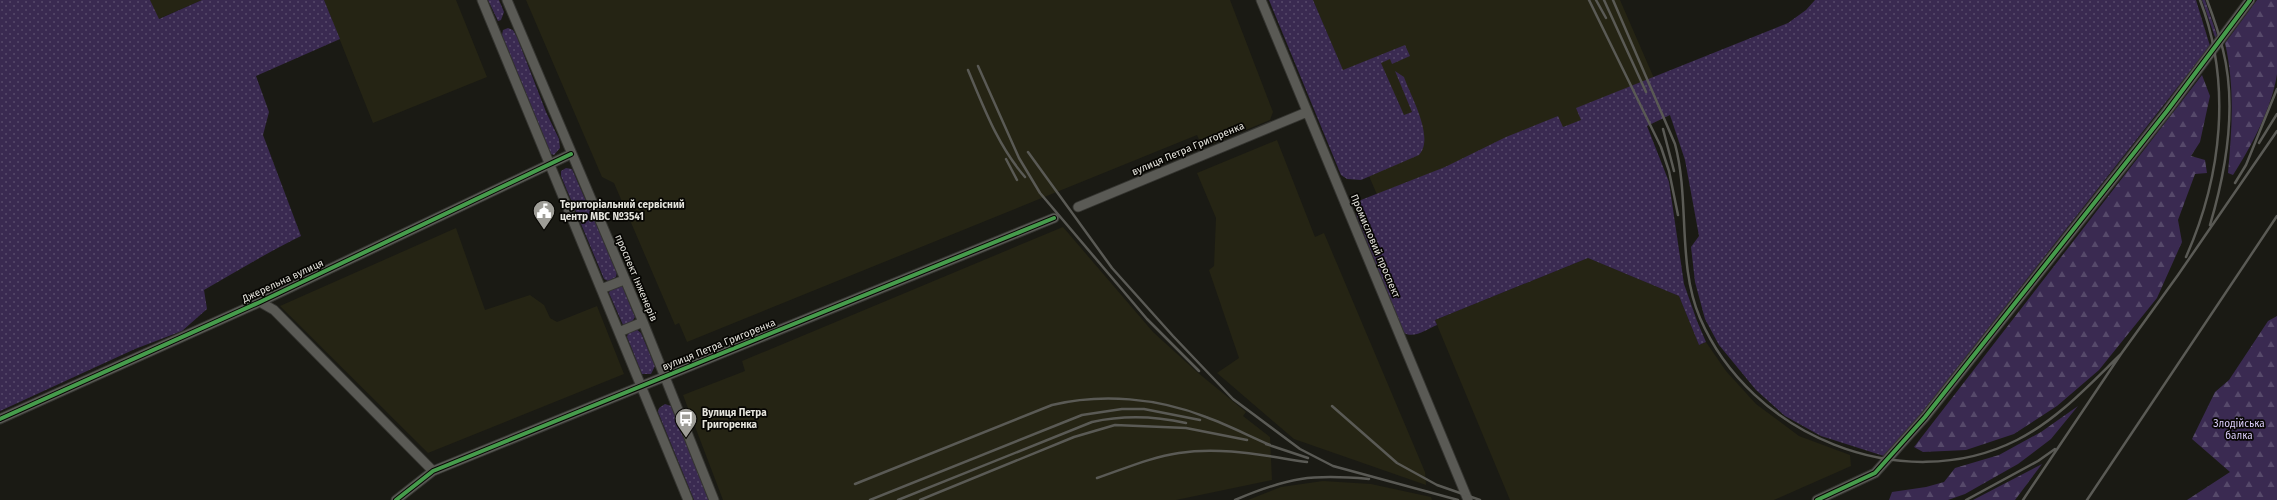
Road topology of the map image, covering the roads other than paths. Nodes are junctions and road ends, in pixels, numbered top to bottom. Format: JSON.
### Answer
{"nodes":[{"id":1,"x":482,"y":0,"type":"edge"},
{"id":2,"x":507,"y":0,"type":"edge"},
{"id":3,"x":1261,"y":0,"type":"edge"},
{"id":4,"x":2250,"y":0,"type":"edge"},
{"id":5,"x":1307,"y":112,"type":"junction"},
{"id":6,"x":571,"y":154,"type":"junction"},
{"id":7,"x":550,"y":163,"type":"junction"},
{"id":8,"x":1078,"y":207,"type":"dead end"},
{"id":9,"x":1054,"y":218,"type":"dead end"},
{"id":10,"x":624,"y":280,"type":"junction"},
{"id":11,"x":602,"y":289,"type":"junction"},
{"id":12,"x":260,"y":302,"type":"junction"},
{"id":13,"x":643,"y":322,"type":"junction"},
{"id":14,"x":619,"y":332,"type":"junction"},
{"id":15,"x":664,"y":375,"type":"junction"},
{"id":16,"x":642,"y":385,"type":"junction"},
{"id":17,"x":0,"y":419,"type":"edge"},
{"id":18,"x":433,"y":471,"type":"junction"},
{"id":19,"x":396,"y":500,"type":"edge"},
{"id":20,"x":688,"y":500,"type":"edge"},
{"id":21,"x":714,"y":500,"type":"edge"},
{"id":22,"x":1468,"y":500,"type":"edge"},
{"id":23,"x":1817,"y":500,"type":"edge"}],
"edges":[{"from":1,"to":7,"type":"street"},
{"from":2,"to":6,"type":"street","name":"проспект Інженерів"},
{"from":3,"to":5,"type":"street","name":"Промисловий проспект"},
{"from":4,"to":23,"type":"street"},
{"from":5,"to":8,"type":"street","name":"вулиця Петра Григоренка"},
{"from":5,"to":22,"type":"street","name":"Промисловий проспект"},
{"from":6,"to":7,"type":"street","name":"Джерельна вулиця"},
{"from":6,"to":10,"type":"street","name":"проспект Інженерів"},
{"from":7,"to":11,"type":"street"},
{"from":7,"to":12,"type":"street","name":"Джерельна вулиця"},
{"from":9,"to":15,"type":"street","name":"вулиця Петра Григоренка"},
{"from":10,"to":11,"type":"street"},
{"from":10,"to":13,"type":"street","name":"проспект Інженерів"},
{"from":11,"to":14,"type":"street"},
{"from":12,"to":17,"type":"street","name":"Джерельна вулиця"},
{"from":12,"to":18,"type":"street"},
{"from":13,"to":14,"type":"street"},
{"from":13,"to":15,"type":"street","name":"проспект Інженерів"},
{"from":14,"to":16,"type":"street"},
{"from":15,"to":16,"type":"street","name":"вулиця Петра Григоренка"},
{"from":15,"to":21,"type":"street","name":"проспект Інженерів"},
{"from":16,"to":18,"type":"street","name":"вулиця Петра Григоренка"},
{"from":16,"to":20,"type":"street"},
{"from":18,"to":19,"type":"street","name":"вулиця Петра Григоренка"}]}
